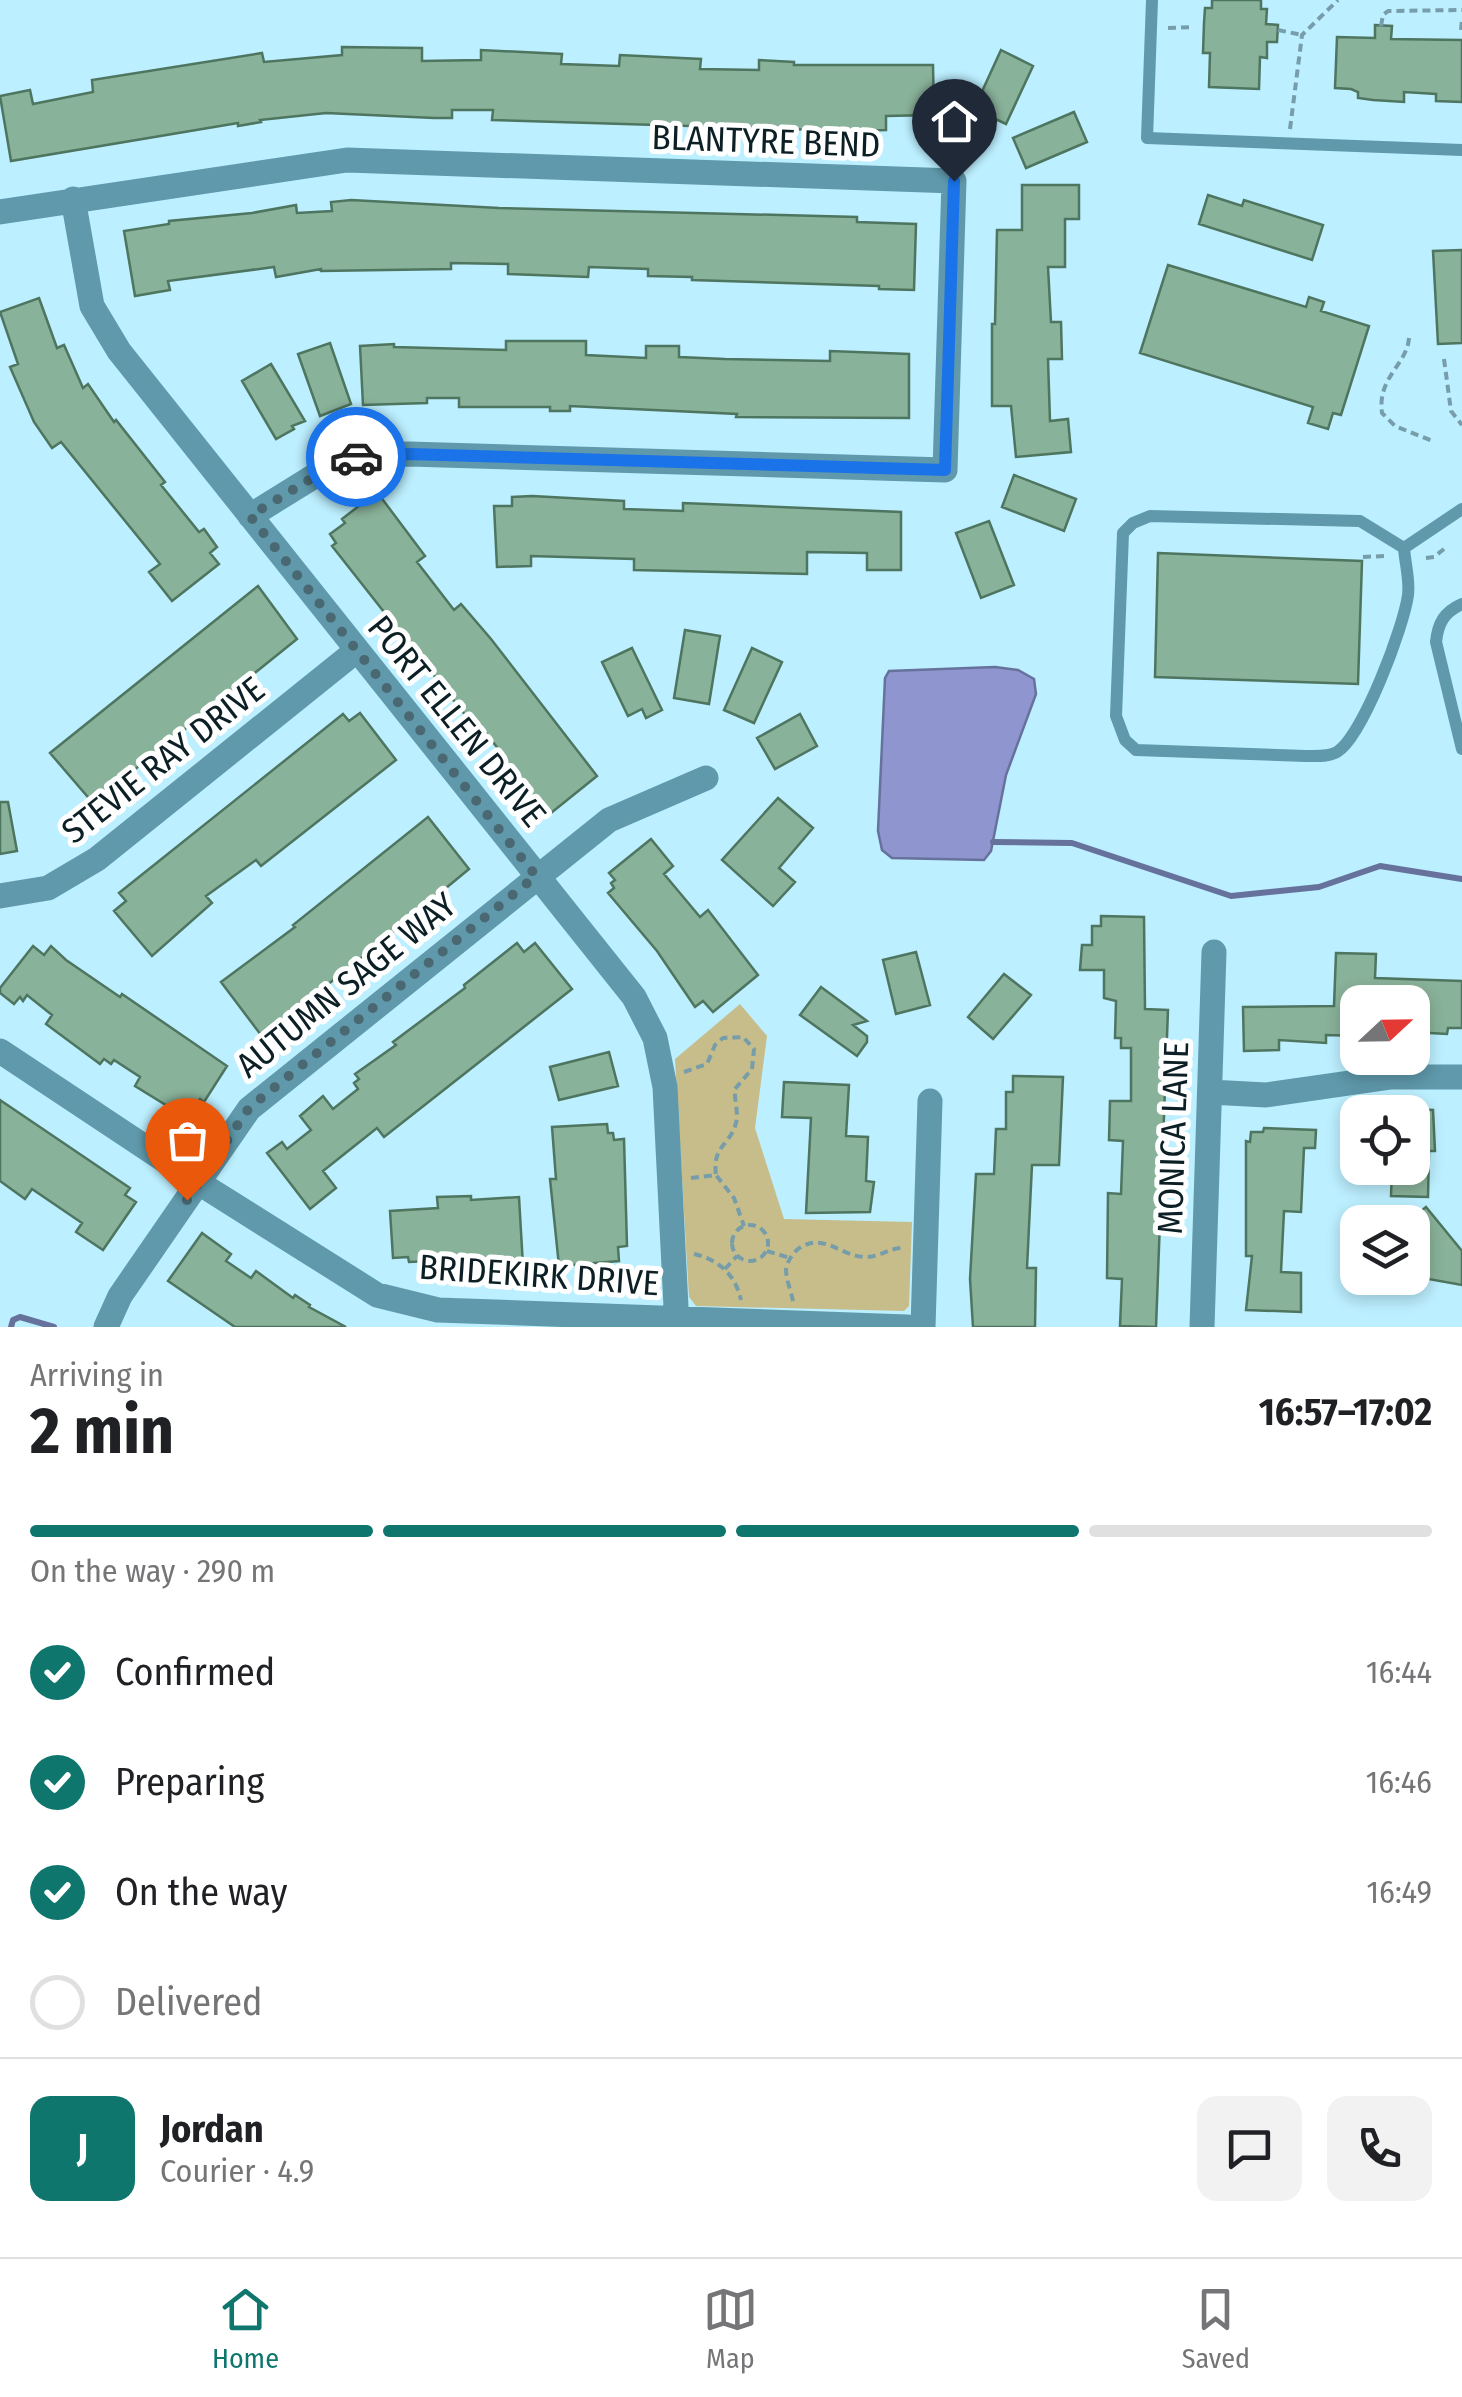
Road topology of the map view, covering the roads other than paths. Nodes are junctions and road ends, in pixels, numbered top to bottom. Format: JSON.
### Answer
{"nodes":[{"id":1,"x":1152,"y":0,"type":"edge"},
{"id":2,"x":1462,"y":150,"type":"edge"},
{"id":3,"x":73,"y":199,"type":"junction"},
{"id":4,"x":0,"y":212,"type":"edge"},
{"id":5,"x":1462,"y":509,"type":"edge"},
{"id":6,"x":250,"y":516,"type":"junction"},
{"id":7,"x":1404,"y":548,"type":"junction"},
{"id":8,"x":1462,"y":604,"type":"edge"},
{"id":9,"x":356,"y":651,"type":"junction"},
{"id":10,"x":1462,"y":749,"type":"edge"},
{"id":11,"x":706,"y":778,"type":"dead end"},
{"id":12,"x":536,"y":876,"type":"junction"},
{"id":13,"x":0,"y":896,"type":"edge"},
{"id":14,"x":1214,"y":952,"type":"dead end"},
{"id":15,"x":0,"y":1051,"type":"edge"},
{"id":16,"x":1462,"y":1077,"type":"edge"},
{"id":17,"x":1210,"y":1092,"type":"junction"},
{"id":18,"x":930,"y":1101,"type":"dead end"},
{"id":19,"x":199,"y":1183,"type":"junction"},
{"id":20,"x":677,"y":1323,"type":"edge"},
{"id":21,"x":106,"y":1327,"type":"edge"},
{"id":22,"x":906,"y":1327,"type":"edge"},
{"id":23,"x":923,"y":1327,"type":"edge"},
{"id":24,"x":1202,"y":1327,"type":"edge"}],
"edges":[{"from":1,"to":2,"type":"lane"},
{"from":3,"to":4,"type":"street","name":"BLANTYRE BEND"},
{"from":3,"to":6,"type":"street","name":"PORT ELLEN DRIVE"},
{"from":3,"to":6,"type":"street","name":"BLANTYRE BEND"},
{"from":5,"to":7,"type":"lane"},
{"from":6,"to":9,"type":"street","name":"PORT ELLEN DRIVE"},
{"from":7,"to":7,"type":"lane"},
{"from":8,"to":10,"type":"lane"},
{"from":9,"to":12,"type":"street","name":"PORT ELLEN DRIVE"},
{"from":9,"to":13,"type":"street","name":"STEVIE RAY DRIVE"},
{"from":11,"to":12,"type":"street","name":"AUTUMN SAGE WAY"},
{"from":12,"to":19,"type":"street","name":"AUTUMN SAGE WAY"},
{"from":12,"to":20,"type":"street","name":"PORT ELLEN DRIVE"},
{"from":14,"to":17,"type":"street","name":"MONICA LANE"},
{"from":15,"to":19,"type":"street","name":"BRIDEKIRK DRIVE"},
{"from":16,"to":17,"type":"street"},
{"from":17,"to":24,"type":"street","name":"MONICA LANE"},
{"from":18,"to":23,"type":"street"},
{"from":19,"to":20,"type":"street","name":"BRIDEKIRK DRIVE"},
{"from":19,"to":21,"type":"street","name":"AUTUMN SAGE WAY"},
{"from":20,"to":22,"type":"street","name":"BRIDEKIRK DRIVE"}]}
